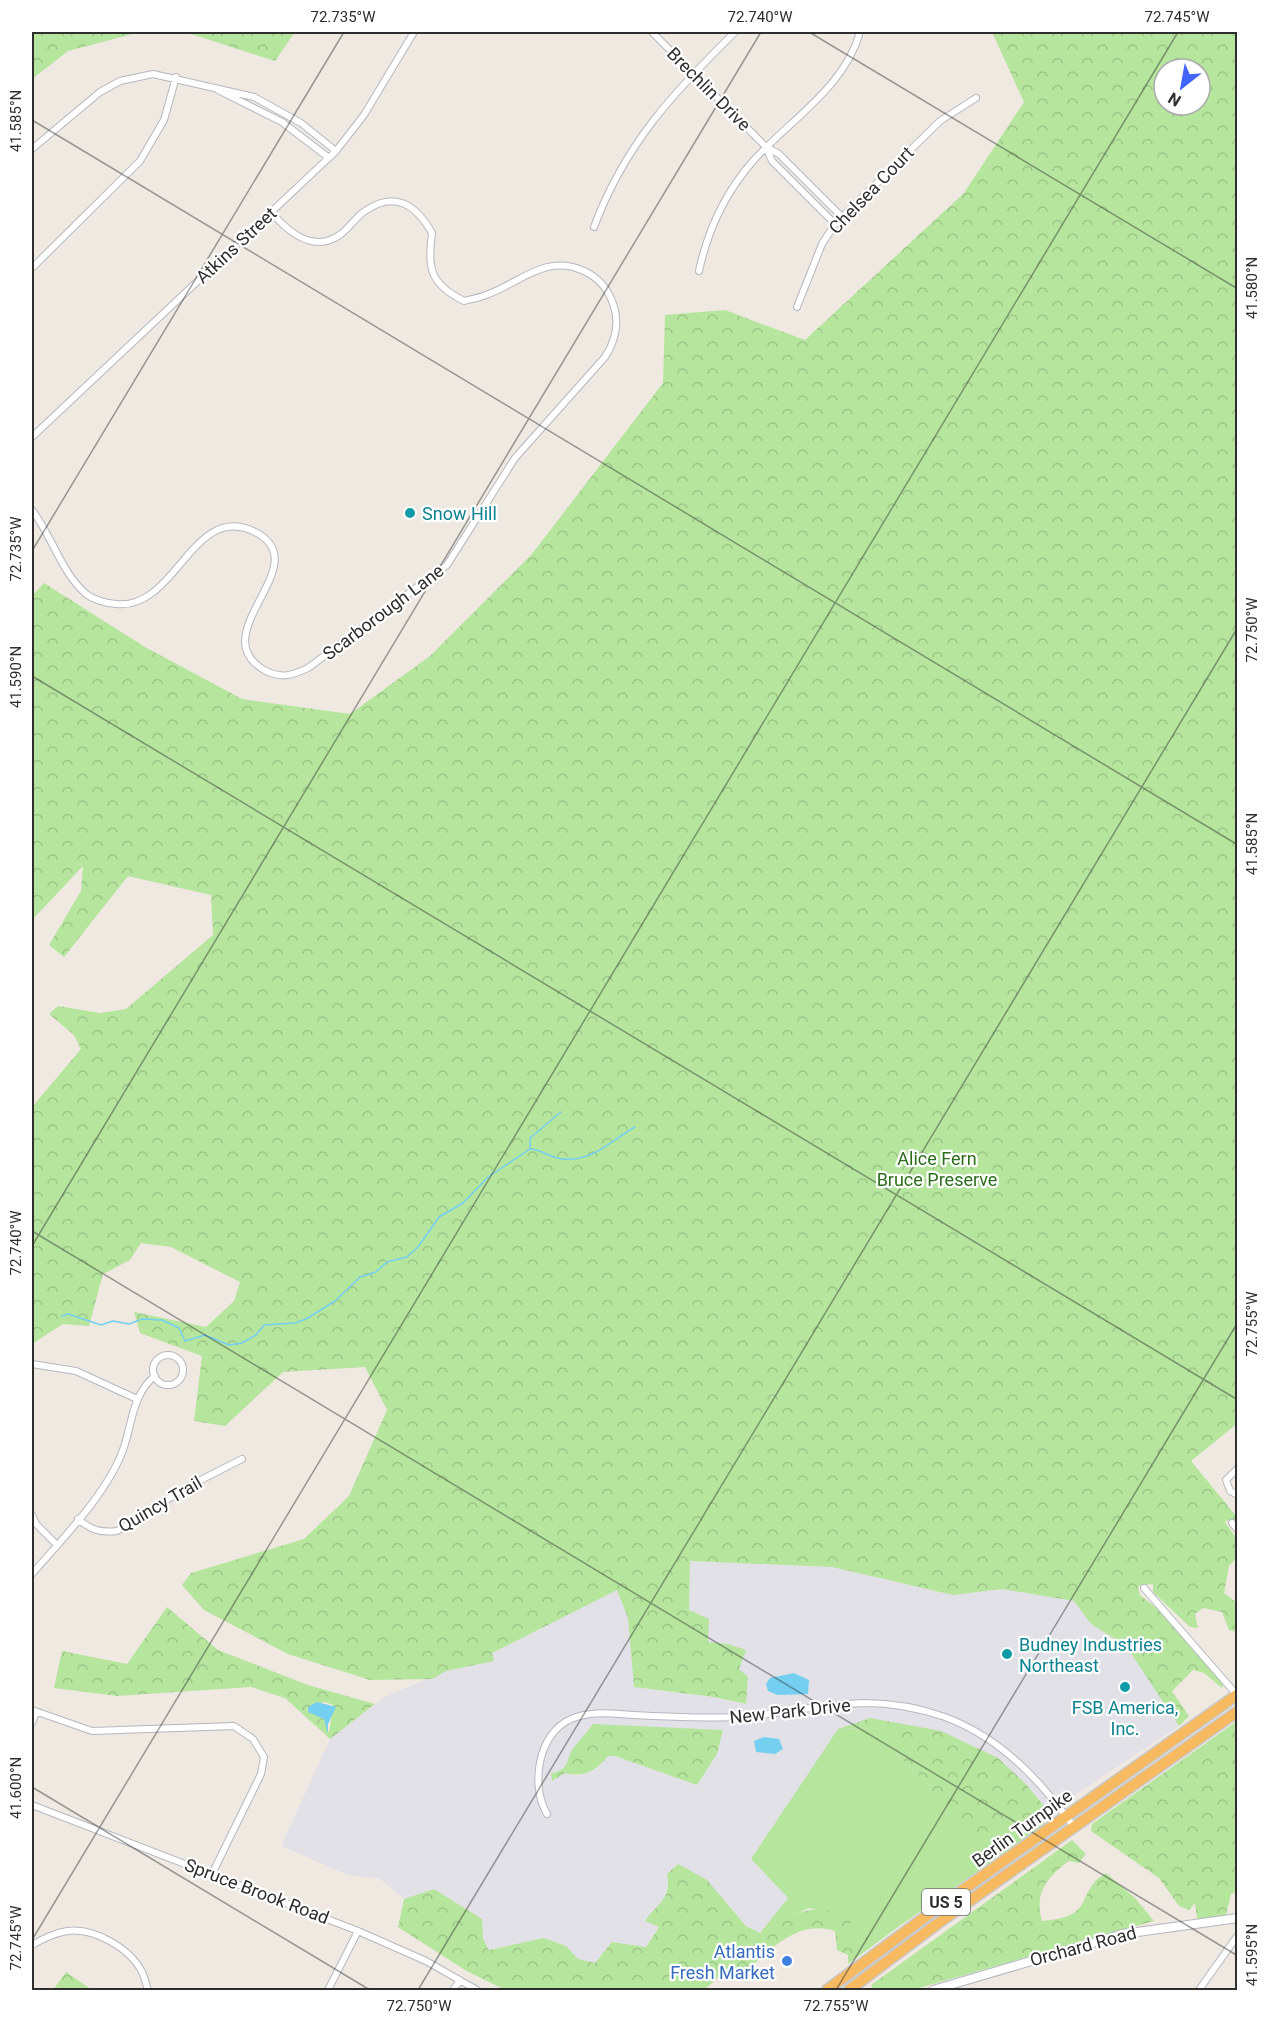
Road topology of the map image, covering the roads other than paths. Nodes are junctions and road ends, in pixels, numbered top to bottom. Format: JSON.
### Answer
{"nodes":[{"id":1,"x":414,"y":32,"type":"edge"},
{"id":2,"x":652,"y":32,"type":"edge"},
{"id":3,"x":735,"y":32,"type":"edge"},
{"id":4,"x":860,"y":32,"type":"edge"},
{"id":5,"x":693,"y":73,"type":"junction"},
{"id":6,"x":176,"y":77,"type":"junction"},
{"id":7,"x":216,"y":88,"type":"junction"},
{"id":8,"x":976,"y":98,"type":"dead end"},
{"id":9,"x":766,"y":147,"type":"junction"},
{"id":10,"x":32,"y":149,"type":"edge"},
{"id":11,"x":336,"y":151,"type":"junction"},
{"id":12,"x":329,"y":158,"type":"junction"},
{"id":13,"x":271,"y":212,"type":"junction"},
{"id":14,"x":842,"y":218,"type":"junction"},
{"id":15,"x":835,"y":224,"type":"junction"},
{"id":16,"x":594,"y":227,"type":"dead end"},
{"id":17,"x":32,"y":268,"type":"edge"},
{"id":18,"x":699,"y":271,"type":"dead end"},
{"id":19,"x":797,"y":307,"type":"dead end"},
{"id":20,"x":32,"y":437,"type":"edge"},
{"id":21,"x":32,"y":510,"type":"edge"},
{"id":22,"x":32,"y":1364,"type":"edge"},
{"id":23,"x":155,"y":1376,"type":"junction"},
{"id":24,"x":137,"y":1399,"type":"junction"},
{"id":25,"x":242,"y":1459,"type":"dead end"},
{"id":26,"x":1238,"y":1468,"type":"edge"},
{"id":27,"x":1238,"y":1495,"type":"edge"},
{"id":28,"x":32,"y":1515,"type":"edge"},
{"id":29,"x":78,"y":1519,"type":"junction"},
{"id":30,"x":1232,"y":1523,"type":"dead end"},
{"id":31,"x":1238,"y":1530,"type":"edge"},
{"id":32,"x":57,"y":1545,"type":"junction"},
{"id":33,"x":32,"y":1574,"type":"edge"},
{"id":34,"x":1144,"y":1588,"type":"dead end"},
{"id":35,"x":1237,"y":1695,"type":"edge"},
{"id":36,"x":34,"y":1711,"type":"edge"},
{"id":37,"x":1238,"y":1711,"type":"edge"},
{"id":38,"x":32,"y":1723,"type":"edge"},
{"id":39,"x":32,"y":1805,"type":"edge"},
{"id":40,"x":547,"y":1814,"type":"dead end"},
{"id":41,"x":1066,"y":1816,"type":"junction"},
{"id":42,"x":1074,"y":1827,"type":"junction"},
{"id":43,"x":212,"y":1874,"type":"junction"},
{"id":44,"x":1238,"y":1918,"type":"edge"},
{"id":45,"x":358,"y":1931,"type":"junction"},
{"id":46,"x":1238,"y":1935,"type":"edge"},
{"id":47,"x":32,"y":1945,"type":"edge"},
{"id":48,"x":460,"y":1980,"type":"junction"},
{"id":49,"x":148,"y":1990,"type":"edge"},
{"id":50,"x":328,"y":1990,"type":"edge"},
{"id":51,"x":453,"y":1990,"type":"edge"},
{"id":52,"x":477,"y":1990,"type":"edge"},
{"id":53,"x":827,"y":1990,"type":"edge"},
{"id":54,"x":849,"y":1990,"type":"edge"},
{"id":55,"x":933,"y":1990,"type":"edge"},
{"id":56,"x":1199,"y":1990,"type":"edge"}],
"edges":[{"from":1,"to":11,"type":"street","name":"Atkins Street"},
{"from":2,"to":5,"type":"street","name":"Brechlin Drive"},
{"from":3,"to":5,"type":"street"},
{"from":4,"to":9,"type":"street"},
{"from":5,"to":9,"type":"street","name":"Brechlin Drive"},
{"from":5,"to":16,"type":"street"},
{"from":6,"to":7,"type":"street"},
{"from":6,"to":10,"type":"street"},
{"from":6,"to":17,"type":"street"},
{"from":7,"to":11,"type":"street"},
{"from":7,"to":12,"type":"street"},
{"from":8,"to":14,"type":"street","name":"Chelsea Court"},
{"from":9,"to":14,"type":"street","name":"Brechlin Drive"},
{"from":9,"to":15,"type":"street","name":"Brechlin Drive"},
{"from":9,"to":18,"type":"street"},
{"from":11,"to":12,"type":"street","name":"Atkins Street"},
{"from":12,"to":13,"type":"street","name":"Atkins Street"},
{"from":13,"to":20,"type":"street","name":"Atkins Street"},
{"from":13,"to":21,"type":"street","name":"Scarborough Lane"},
{"from":14,"to":15,"type":"street","name":"Chelsea Court"},
{"from":15,"to":19,"type":"street","name":"Chelsea Court"},
{"from":22,"to":24,"type":"street"},
{"from":23,"to":23,"type":"street"},
{"from":23,"to":24,"type":"street"},
{"from":24,"to":29,"type":"street"},
{"from":25,"to":29,"type":"street","name":"Quincy Trail"},
{"from":26,"to":27,"type":"street"},
{"from":28,"to":32,"type":"street"},
{"from":29,"to":32,"type":"street"},
{"from":30,"to":31,"type":"street"},
{"from":32,"to":33,"type":"street"},
{"from":34,"to":35,"type":"street"},
{"from":35,"to":41,"type":"highway","name":"Berlin Turnpike","number":"US 5"},
{"from":36,"to":38,"type":"street"},
{"from":36,"to":43,"type":"street"},
{"from":37,"to":42,"type":"highway","name":"Berlin Turnpike","number":"US 5"},
{"from":39,"to":43,"type":"street","name":"Spruce Brook Road"},
{"from":40,"to":41,"type":"street","name":"New Park Drive"},
{"from":41,"to":42,"type":"street","name":"New Park Drive"},
{"from":41,"to":53,"type":"highway","name":"Berlin Turnpike","number":"US 5"},
{"from":42,"to":54,"type":"highway","name":"Berlin Turnpike","number":"US 5"},
{"from":43,"to":45,"type":"street","name":"Spruce Brook Road"},
{"from":44,"to":55,"type":"street","name":"Orchard Road"},
{"from":45,"to":48,"type":"street","name":"Spruce Brook Road"},
{"from":45,"to":50,"type":"street"},
{"from":46,"to":56,"type":"street"},
{"from":47,"to":49,"type":"street"},
{"from":48,"to":51,"type":"street"},
{"from":48,"to":52,"type":"street","name":"Spruce Brook Road"}]}
